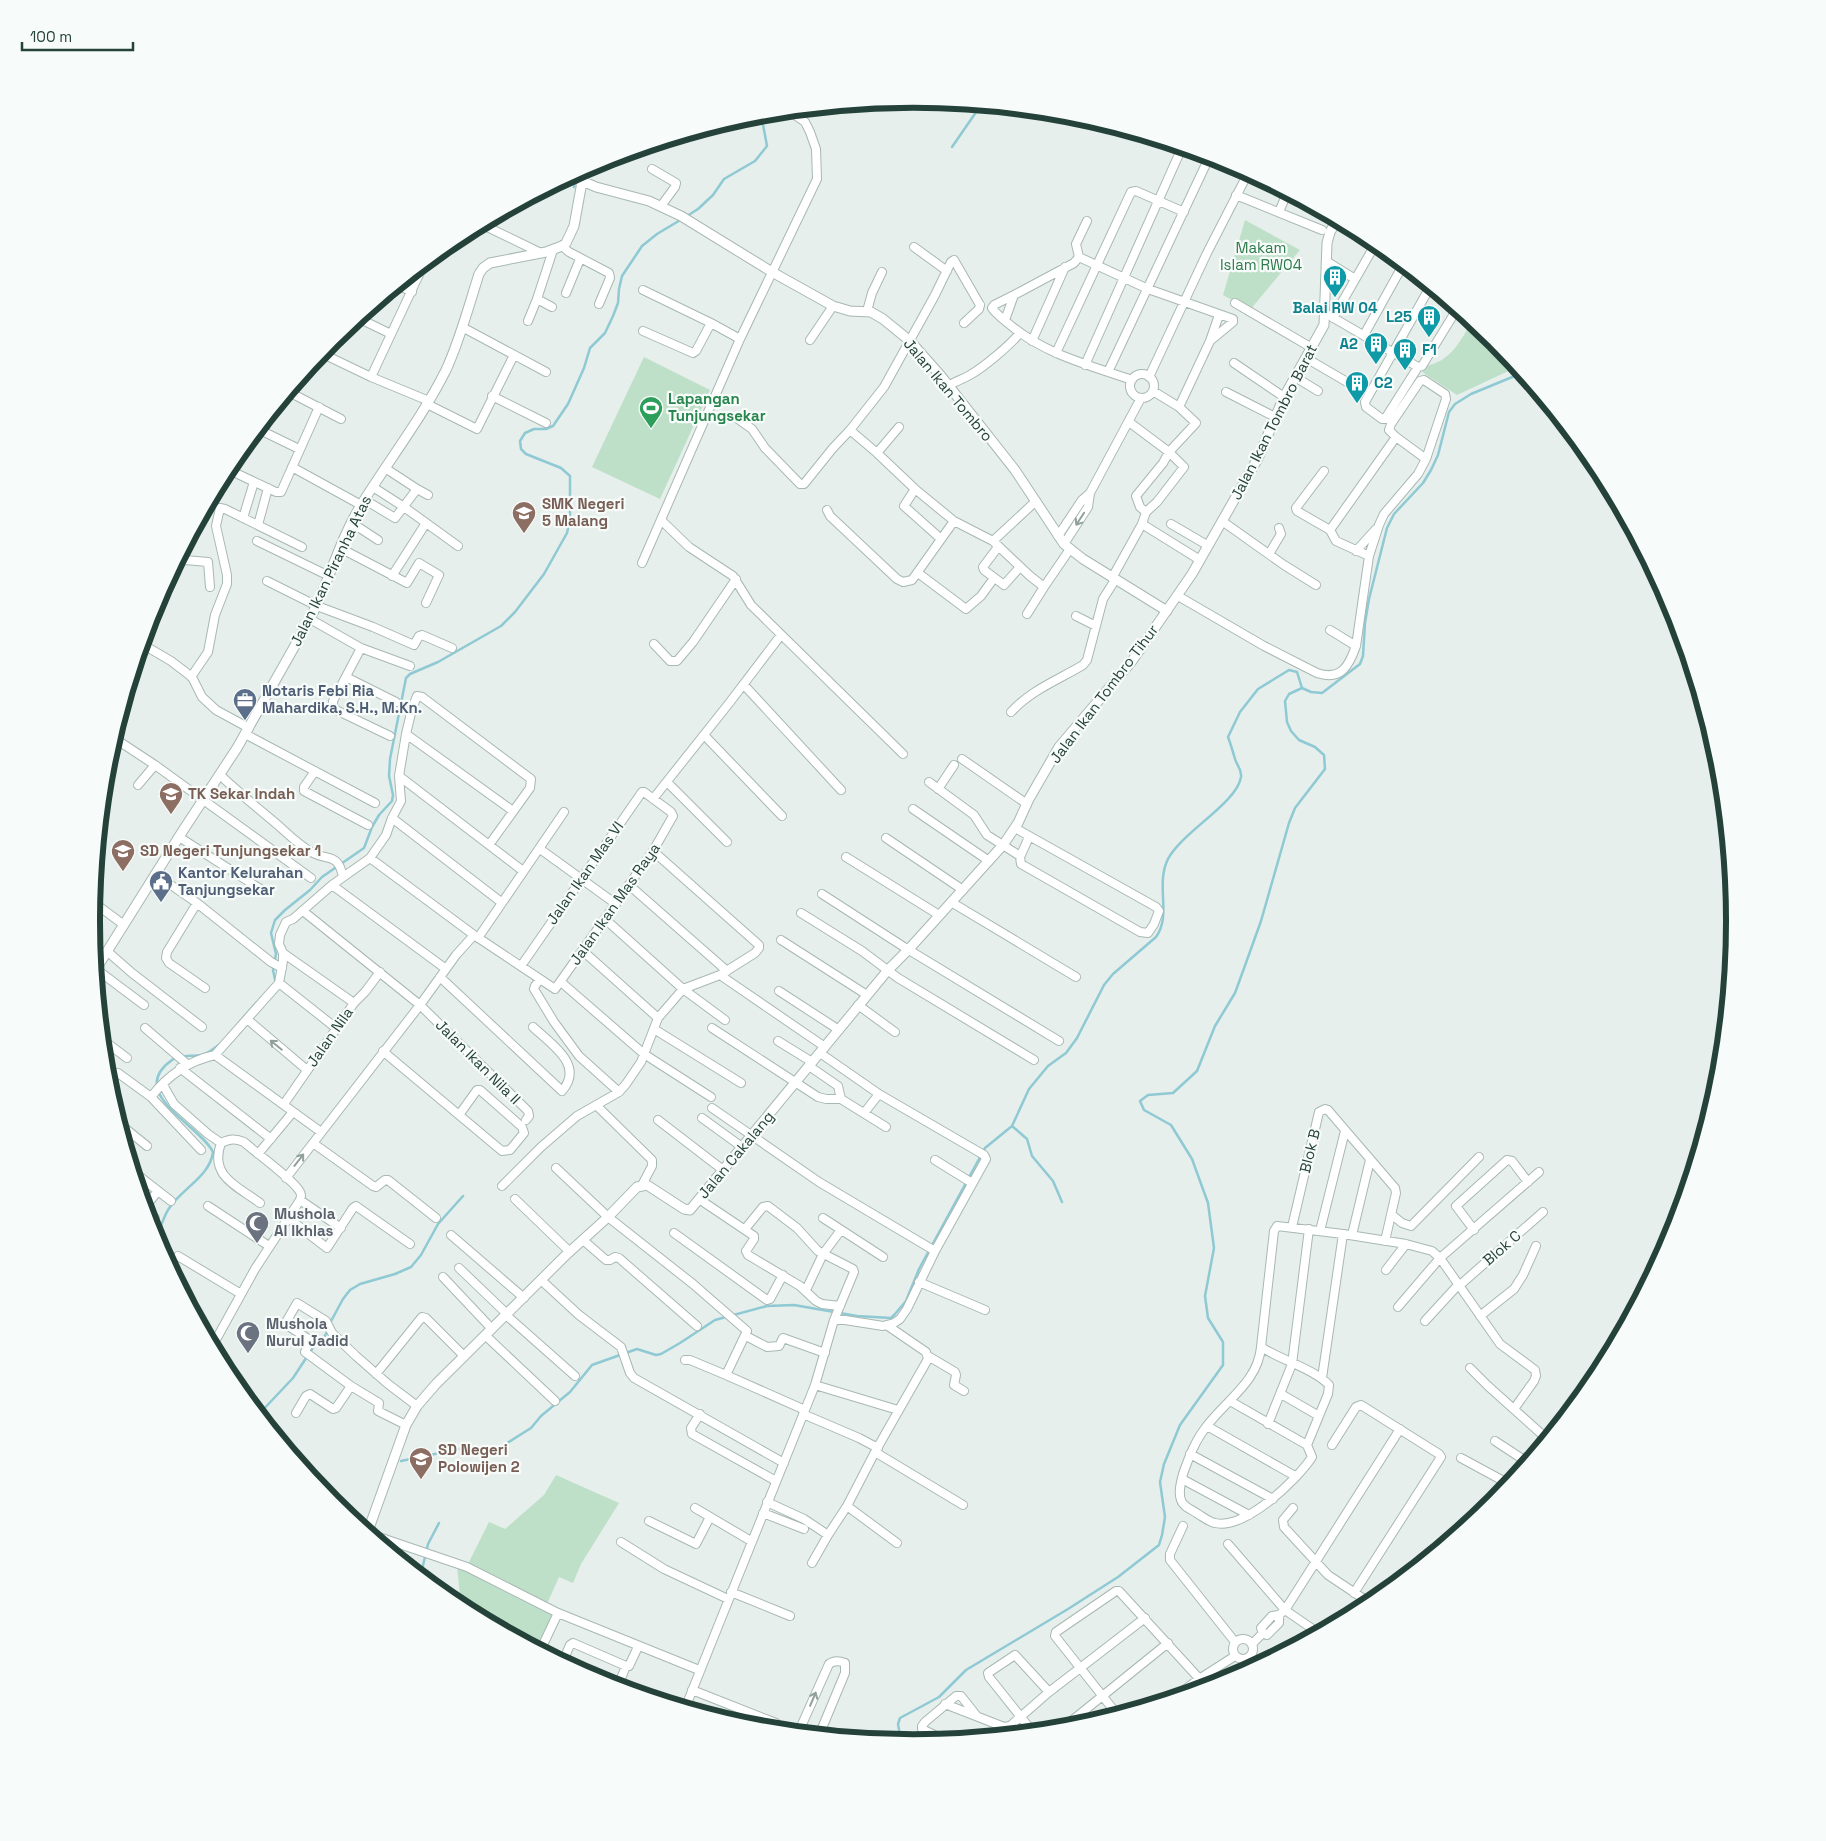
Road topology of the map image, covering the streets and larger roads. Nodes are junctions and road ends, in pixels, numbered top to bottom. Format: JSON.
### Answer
{"nodes":[{"id":1,"x":796,"y":116,"type":"edge"},
{"id":2,"x":1180,"y":153,"type":"edge"},
{"id":3,"x":1206,"y":164,"type":"dead end"},
{"id":4,"x":652,"y":169,"type":"dead end"},
{"id":5,"x":587,"y":176,"type":"edge"},
{"id":6,"x":583,"y":177,"type":"edge"},
{"id":7,"x":1244,"y":181,"type":"dead end"},
{"id":8,"x":1236,"y":195,"type":"junction"},
{"id":9,"x":1285,"y":197,"type":"edge"},
{"id":10,"x":1158,"y":200,"type":"junction"},
{"id":11,"x":661,"y":206,"type":"junction"},
{"id":12,"x":1184,"y":212,"type":"junction"},
{"id":13,"x":1279,"y":212,"type":"junction"},
{"id":14,"x":1087,"y":221,"type":"dead end"},
{"id":15,"x":1334,"y":225,"type":"edge"},
{"id":16,"x":489,"y":228,"type":"edge"},
{"id":17,"x":1322,"y":230,"type":"dead end"},
{"id":18,"x":562,"y":246,"type":"junction"},
{"id":19,"x":914,"y":247,"type":"dead end"},
{"id":20,"x":553,"y":250,"type":"junction"},
{"id":21,"x":1372,"y":250,"type":"edge"},
{"id":22,"x":541,"y":253,"type":"junction"},
{"id":23,"x":1079,"y":257,"type":"junction"},
{"id":24,"x":580,"y":258,"type":"junction"},
{"id":25,"x":1326,"y":261,"type":"junction"},
{"id":26,"x":1098,"y":266,"type":"junction"},
{"id":27,"x":1065,"y":267,"type":"junction"},
{"id":28,"x":946,"y":270,"type":"junction"},
{"id":29,"x":1400,"y":270,"type":"edge"},
{"id":30,"x":772,"y":272,"type":"junction"},
{"id":31,"x":882,"y":272,"type":"dead end"},
{"id":32,"x":419,"y":275,"type":"edge"},
{"id":33,"x":1124,"y":279,"type":"junction"},
{"id":34,"x":1355,"y":279,"type":"junction"},
{"id":35,"x":403,"y":288,"type":"edge"},
{"id":36,"x":1148,"y":289,"type":"junction"},
{"id":37,"x":643,"y":290,"type":"dead end"},
{"id":38,"x":412,"y":292,"type":"junction"},
{"id":39,"x":1427,"y":292,"type":"edge"},
{"id":40,"x":566,"y":294,"type":"dead end"},
{"id":41,"x":1014,"y":295,"type":"junction"},
{"id":42,"x":537,"y":300,"type":"junction"},
{"id":43,"x":1185,"y":301,"type":"junction"},
{"id":44,"x":1235,"y":303,"type":"dead end"},
{"id":45,"x":599,"y":304,"type":"dead end"},
{"id":46,"x":980,"y":305,"type":"junction"},
{"id":47,"x":552,"y":306,"type":"dead end"},
{"id":48,"x":833,"y":306,"type":"junction"},
{"id":49,"x":992,"y":306,"type":"junction"},
{"id":50,"x":867,"y":311,"type":"junction"},
{"id":51,"x":1219,"y":314,"type":"junction"},
{"id":52,"x":1454,"y":314,"type":"edge"},
{"id":53,"x":1329,"y":316,"type":"junction"},
{"id":54,"x":1005,"y":320,"type":"junction"},
{"id":55,"x":364,"y":321,"type":"edge"},
{"id":56,"x":528,"y":321,"type":"dead end"},
{"id":57,"x":712,"y":323,"type":"junction"},
{"id":58,"x":964,"y":323,"type":"dead end"},
{"id":59,"x":462,"y":327,"type":"junction"},
{"id":60,"x":643,"y":331,"type":"dead end"},
{"id":61,"x":1020,"y":333,"type":"junction"},
{"id":62,"x":392,"y":334,"type":"junction"},
{"id":63,"x":1364,"y":335,"type":"junction"},
{"id":64,"x":740,"y":339,"type":"junction"},
{"id":65,"x":810,"y":340,"type":"dead end"},
{"id":66,"x":910,"y":341,"type":"junction"},
{"id":67,"x":1032,"y":341,"type":"junction"},
{"id":68,"x":1210,"y":341,"type":"junction"},
{"id":69,"x":1312,"y":348,"type":"junction"},
{"id":70,"x":1056,"y":353,"type":"junction"},
{"id":71,"x":1393,"y":353,"type":"junction"},
{"id":72,"x":514,"y":355,"type":"junction"},
{"id":73,"x":328,"y":356,"type":"edge"},
{"id":74,"x":1306,"y":358,"type":"junction"},
{"id":75,"x":1234,"y":363,"type":"dead end"},
{"id":76,"x":1085,"y":365,"type":"junction"},
{"id":77,"x":1420,"y":367,"type":"junction"},
{"id":78,"x":546,"y":372,"type":"dead end"},
{"id":79,"x":1108,"y":372,"type":"junction"},
{"id":80,"x":371,"y":377,"type":"junction"},
{"id":81,"x":1150,"y":377,"type":"junction"},
{"id":82,"x":1295,"y":377,"type":"junction"},
{"id":83,"x":1132,"y":380,"type":"junction"},
{"id":84,"x":1347,"y":382,"type":"dead end"},
{"id":85,"x":948,"y":386,"type":"junction"},
{"id":86,"x":1153,"y":391,"type":"junction"},
{"id":87,"x":1318,"y":391,"type":"dead end"},
{"id":88,"x":1226,"y":392,"type":"dead end"},
{"id":89,"x":294,"y":394,"type":"edge"},
{"id":90,"x":492,"y":396,"type":"junction"},
{"id":91,"x":1284,"y":397,"type":"junction"},
{"id":92,"x":1141,"y":398,"type":"junction"},
{"id":93,"x":428,"y":403,"type":"junction"},
{"id":94,"x":319,"y":407,"type":"junction"},
{"id":95,"x":1179,"y":407,"type":"junction"},
{"id":96,"x":1275,"y":416,"type":"junction"},
{"id":97,"x":341,"y":419,"type":"dead end"},
{"id":98,"x":738,"y":419,"type":"dead end"},
{"id":99,"x":546,"y":422,"type":"dead end"},
{"id":100,"x":1129,"y":422,"type":"junction"},
{"id":101,"x":899,"y":427,"type":"dead end"},
{"id":102,"x":850,"y":430,"type":"junction"},
{"id":103,"x":264,"y":432,"type":"edge"},
{"id":104,"x":1396,"y":437,"type":"junction"},
{"id":105,"x":300,"y":449,"type":"junction"},
{"id":106,"x":1169,"y":452,"type":"junction"},
{"id":107,"x":877,"y":453,"type":"junction"},
{"id":108,"x":1426,"y":460,"type":"junction"},
{"id":109,"x":292,"y":467,"type":"junction"},
{"id":110,"x":385,"y":468,"type":"junction"},
{"id":111,"x":1324,"y":471,"type":"dead end"},
{"id":112,"x":235,"y":473,"type":"edge"},
{"id":113,"x":254,"y":482,"type":"junction"},
{"id":114,"x":268,"y":488,"type":"junction"},
{"id":115,"x":373,"y":488,"type":"junction"},
{"id":116,"x":417,"y":489,"type":"junction"},
{"id":117,"x":915,"y":489,"type":"junction"},
{"id":118,"x":428,"y":495,"type":"dead end"},
{"id":119,"x":1036,"y":501,"type":"junction"},
{"id":120,"x":363,"y":502,"type":"junction"},
{"id":121,"x":404,"y":507,"type":"junction"},
{"id":122,"x":826,"y":510,"type":"dead end"},
{"id":123,"x":1146,"y":512,"type":"junction"},
{"id":124,"x":244,"y":518,"type":"junction"},
{"id":125,"x":661,"y":520,"type":"junction"},
{"id":126,"x":954,"y":521,"type":"junction"},
{"id":127,"x":1222,"y":521,"type":"junction"},
{"id":128,"x":352,"y":522,"type":"junction"},
{"id":129,"x":426,"y":524,"type":"junction"},
{"id":130,"x":1142,"y":524,"type":"junction"},
{"id":131,"x":1171,"y":524,"type":"dead end"},
{"id":132,"x":258,"y":525,"type":"junction"},
{"id":133,"x":1379,"y":525,"type":"junction"},
{"id":134,"x":1278,"y":528,"type":"dead end"},
{"id":135,"x":1330,"y":530,"type":"junction"},
{"id":136,"x":941,"y":539,"type":"junction"},
{"id":137,"x":378,"y":540,"type":"dead end"},
{"id":138,"x":257,"y":541,"type":"dead end"},
{"id":139,"x":1064,"y":543,"type":"junction"},
{"id":140,"x":996,"y":544,"type":"junction"},
{"id":141,"x":1207,"y":545,"type":"junction"},
{"id":142,"x":458,"y":546,"type":"dead end"},
{"id":143,"x":302,"y":547,"type":"dead end"},
{"id":144,"x":340,"y":548,"type":"junction"},
{"id":145,"x":1356,"y":551,"type":"junction"},
{"id":146,"x":1269,"y":554,"type":"junction"},
{"id":147,"x":1369,"y":556,"type":"junction"},
{"id":148,"x":184,"y":560,"type":"edge"},
{"id":149,"x":1200,"y":560,"type":"junction"},
{"id":150,"x":642,"y":562,"type":"dead end"},
{"id":151,"x":1020,"y":567,"type":"junction"},
{"id":152,"x":918,"y":573,"type":"junction"},
{"id":153,"x":329,"y":576,"type":"junction"},
{"id":154,"x":392,"y":576,"type":"junction"},
{"id":155,"x":994,"y":578,"type":"junction"},
{"id":156,"x":736,"y":579,"type":"junction"},
{"id":157,"x":1114,"y":579,"type":"junction"},
{"id":158,"x":267,"y":581,"type":"dead end"},
{"id":159,"x":1316,"y":585,"type":"dead end"},
{"id":160,"x":1044,"y":586,"type":"junction"},
{"id":161,"x":210,"y":587,"type":"dead end"},
{"id":162,"x":1178,"y":596,"type":"junction"},
{"id":163,"x":426,"y":603,"type":"dead end"},
{"id":164,"x":317,"y":606,"type":"junction"},
{"id":165,"x":1167,"y":611,"type":"junction"},
{"id":166,"x":1027,"y":614,"type":"dead end"},
{"id":167,"x":1076,"y":616,"type":"dead end"},
{"id":168,"x":310,"y":619,"type":"junction"},
{"id":169,"x":1096,"y":626,"type":"junction"},
{"id":170,"x":1330,"y":630,"type":"dead end"},
{"id":171,"x":781,"y":635,"type":"junction"},
{"id":172,"x":654,"y":644,"type":"dead end"},
{"id":173,"x":1356,"y":646,"type":"junction"},
{"id":174,"x":147,"y":647,"type":"edge"},
{"id":175,"x":361,"y":648,"type":"junction"},
{"id":176,"x":452,"y":648,"type":"dead end"},
{"id":177,"x":410,"y":666,"type":"dead end"},
{"id":178,"x":346,"y":677,"type":"junction"},
{"id":179,"x":193,"y":679,"type":"junction"},
{"id":180,"x":744,"y":685,"type":"junction"},
{"id":181,"x":396,"y":702,"type":"dead end"},
{"id":182,"x":1011,"y":712,"type":"dead end"},
{"id":183,"x":247,"y":731,"type":"junction"},
{"id":184,"x":406,"y":734,"type":"junction"},
{"id":185,"x":704,"y":735,"type":"junction"},
{"id":186,"x":390,"y":736,"type":"dead end"},
{"id":187,"x":121,"y":742,"type":"edge"},
{"id":188,"x":903,"y":754,"type":"dead end"},
{"id":189,"x":962,"y":759,"type":"dead end"},
{"id":190,"x":155,"y":765,"type":"junction"},
{"id":191,"x":954,"y":765,"type":"dead end"},
{"id":192,"x":315,"y":771,"type":"junction"},
{"id":193,"x":220,"y":775,"type":"junction"},
{"id":194,"x":400,"y":776,"type":"junction"},
{"id":195,"x":667,"y":782,"type":"junction"},
{"id":196,"x":929,"y":782,"type":"dead end"},
{"id":197,"x":138,"y":785,"type":"dead end"},
{"id":198,"x":938,"y":789,"type":"junction"},
{"id":199,"x":841,"y":790,"type":"dead end"},
{"id":200,"x":653,"y":799,"type":"junction"},
{"id":201,"x":203,"y":801,"type":"junction"},
{"id":202,"x":375,"y":802,"type":"dead end"},
{"id":203,"x":1027,"y":804,"type":"junction"},
{"id":204,"x":913,"y":808,"type":"dead end"},
{"id":205,"x":513,"y":811,"type":"junction"},
{"id":206,"x":564,"y":812,"type":"dead end"},
{"id":207,"x":782,"y":816,"type":"dead end"},
{"id":208,"x":392,"y":818,"type":"junction"},
{"id":209,"x":368,"y":825,"type":"dead end"},
{"id":210,"x":1015,"y":828,"type":"junction"},
{"id":211,"x":179,"y":837,"type":"junction"},
{"id":212,"x":1029,"y":837,"type":"junction"},
{"id":213,"x":886,"y":838,"type":"dead end"},
{"id":214,"x":727,"y":842,"type":"dead end"},
{"id":215,"x":489,"y":845,"type":"junction"},
{"id":216,"x":1003,"y":845,"type":"junction"},
{"id":217,"x":540,"y":849,"type":"junction"},
{"id":218,"x":654,"y":851,"type":"junction"},
{"id":219,"x":1020,"y":856,"type":"junction"},
{"id":220,"x":846,"y":857,"type":"dead end"},
{"id":221,"x":370,"y":858,"type":"junction"},
{"id":222,"x":992,"y":858,"type":"junction"},
{"id":223,"x":523,"y":871,"type":"junction"},
{"id":224,"x":342,"y":873,"type":"junction"},
{"id":225,"x":155,"y":874,"type":"junction"},
{"id":226,"x":311,"y":878,"type":"dead end"},
{"id":227,"x":580,"y":879,"type":"junction"},
{"id":228,"x":332,"y":885,"type":"junction"},
{"id":229,"x":629,"y":885,"type":"junction"},
{"id":230,"x":262,"y":890,"type":"dead end"},
{"id":231,"x":963,"y":890,"type":"junction"},
{"id":232,"x":822,"y":894,"type":"dead end"},
{"id":233,"x":501,"y":902,"type":"junction"},
{"id":234,"x":951,"y":902,"type":"junction"},
{"id":235,"x":197,"y":903,"type":"junction"},
{"id":236,"x":616,"y":904,"type":"junction"},
{"id":237,"x":100,"y":908,"type":"edge"},
{"id":238,"x":303,"y":911,"type":"junction"},
{"id":239,"x":801,"y":913,"type":"dead end"},
{"id":240,"x":939,"y":915,"type":"junction"},
{"id":241,"x":605,"y":919,"type":"junction"},
{"id":242,"x":124,"y":925,"type":"junction"},
{"id":243,"x":476,"y":937,"type":"junction"},
{"id":244,"x":781,"y":940,"type":"dead end"},
{"id":245,"x":909,"y":949,"type":"junction"},
{"id":246,"x":582,"y":951,"type":"junction"},
{"id":247,"x":108,"y":952,"type":"junction"},
{"id":248,"x":283,"y":953,"type":"junction"},
{"id":249,"x":102,"y":961,"type":"edge"},
{"id":250,"x":521,"y":966,"type":"junction"},
{"id":251,"x":280,"y":967,"type":"junction"},
{"id":252,"x":446,"y":969,"type":"junction"},
{"id":253,"x":888,"y":970,"type":"junction"},
{"id":254,"x":380,"y":972,"type":"junction"},
{"id":255,"x":102,"y":973,"type":"edge"},
{"id":256,"x":723,"y":973,"type":"junction"},
{"id":257,"x":440,"y":976,"type":"junction"},
{"id":258,"x":1076,"y":978,"type":"dead end"},
{"id":259,"x":540,"y":979,"type":"junction"},
{"id":260,"x":561,"y":982,"type":"junction"},
{"id":261,"x":279,"y":983,"type":"junction"},
{"id":262,"x":205,"y":988,"type":"dead end"},
{"id":263,"x":683,"y":989,"type":"junction"},
{"id":264,"x":779,"y":992,"type":"dead end"},
{"id":265,"x":867,"y":995,"type":"junction"},
{"id":266,"x":354,"y":1003,"type":"junction"},
{"id":267,"x":420,"y":1004,"type":"junction"},
{"id":268,"x":144,"y":1005,"type":"dead end"},
{"id":269,"x":858,"y":1005,"type":"junction"},
{"id":270,"x":658,"y":1018,"type":"junction"},
{"id":271,"x":247,"y":1019,"type":"junction"},
{"id":272,"x":725,"y":1020,"type":"dead end"},
{"id":273,"x":202,"y":1027,"type":"dead end"},
{"id":274,"x":533,"y":1027,"type":"dead end"},
{"id":275,"x":145,"y":1028,"type":"dead end"},
{"id":276,"x":336,"y":1028,"type":"junction"},
{"id":277,"x":712,"y":1028,"type":"dead end"},
{"id":278,"x":654,"y":1029,"type":"junction"},
{"id":279,"x":839,"y":1030,"type":"junction"},
{"id":280,"x":895,"y":1032,"type":"dead end"},
{"id":281,"x":778,"y":1041,"type":"dead end"},
{"id":282,"x":1058,"y":1041,"type":"dead end"},
{"id":283,"x":110,"y":1045,"type":"edge"},
{"id":284,"x":822,"y":1050,"type":"junction"},
{"id":285,"x":383,"y":1052,"type":"junction"},
{"id":286,"x":644,"y":1054,"type":"junction"},
{"id":287,"x":215,"y":1055,"type":"junction"},
{"id":288,"x":127,"y":1058,"type":"dead end"},
{"id":289,"x":1034,"y":1060,"type":"dead end"},
{"id":290,"x":811,"y":1064,"type":"junction"},
{"id":291,"x":184,"y":1065,"type":"junction"},
{"id":292,"x":307,"y":1070,"type":"junction"},
{"id":293,"x":118,"y":1073,"type":"dead end"},
{"id":294,"x":741,"y":1083,"type":"dead end"},
{"id":295,"x":795,"y":1083,"type":"junction"},
{"id":296,"x":162,"y":1086,"type":"junction"},
{"id":297,"x":619,"y":1092,"type":"junction"},
{"id":298,"x":152,"y":1094,"type":"junction"},
{"id":299,"x":879,"y":1094,"type":"junction"},
{"id":300,"x":711,"y":1098,"type":"dead end"},
{"id":301,"x":842,"y":1099,"type":"junction"},
{"id":302,"x":284,"y":1104,"type":"junction"},
{"id":303,"x":712,"y":1108,"type":"dead end"},
{"id":304,"x":600,"y":1110,"type":"junction"},
{"id":305,"x":293,"y":1112,"type":"junction"},
{"id":306,"x":864,"y":1113,"type":"junction"},
{"id":307,"x":459,"y":1115,"type":"junction"},
{"id":308,"x":702,"y":1118,"type":"dead end"},
{"id":309,"x":526,"y":1120,"type":"dead end"},
{"id":310,"x":658,"y":1120,"type":"dead end"},
{"id":311,"x":886,"y":1127,"type":"dead end"},
{"id":312,"x":128,"y":1131,"type":"edge"},
{"id":313,"x":1345,"y":1131,"type":"junction"},
{"id":314,"x":321,"y":1132,"type":"junction"},
{"id":315,"x":751,"y":1136,"type":"junction"},
{"id":316,"x":271,"y":1139,"type":"junction"},
{"id":317,"x":221,"y":1143,"type":"junction"},
{"id":318,"x":313,"y":1143,"type":"junction"},
{"id":319,"x":148,"y":1146,"type":"dead end"},
{"id":320,"x":742,"y":1146,"type":"junction"},
{"id":321,"x":201,"y":1150,"type":"dead end"},
{"id":322,"x":258,"y":1154,"type":"junction"},
{"id":323,"x":1479,"y":1158,"type":"dead end"},
{"id":324,"x":935,"y":1160,"type":"dead end"},
{"id":325,"x":1370,"y":1160,"type":"junction"},
{"id":326,"x":556,"y":1168,"type":"dead end"},
{"id":327,"x":723,"y":1170,"type":"junction"},
{"id":328,"x":1539,"y":1172,"type":"dead end"},
{"id":329,"x":142,"y":1178,"type":"edge"},
{"id":330,"x":286,"y":1178,"type":"junction"},
{"id":331,"x":968,"y":1181,"type":"junction"},
{"id":332,"x":1528,"y":1182,"type":"junction"},
{"id":333,"x":642,"y":1185,"type":"junction"},
{"id":334,"x":502,"y":1186,"type":"dead end"},
{"id":335,"x":158,"y":1191,"type":"junction"},
{"id":336,"x":515,"y":1199,"type":"dead end"},
{"id":337,"x":699,"y":1199,"type":"junction"},
{"id":338,"x":300,"y":1200,"type":"junction"},
{"id":339,"x":171,"y":1201,"type":"dead end"},
{"id":340,"x":151,"y":1202,"type":"edge"},
{"id":341,"x":260,"y":1203,"type":"dead end"},
{"id":342,"x":208,"y":1206,"type":"dead end"},
{"id":343,"x":1543,"y":1212,"type":"dead end"},
{"id":344,"x":1391,"y":1214,"type":"junction"},
{"id":345,"x":608,"y":1217,"type":"junction"},
{"id":346,"x":288,"y":1218,"type":"junction"},
{"id":347,"x":436,"y":1218,"type":"dead end"},
{"id":348,"x":823,"y":1218,"type":"dead end"},
{"id":349,"x":1292,"y":1227,"type":"junction"},
{"id":350,"x":341,"y":1228,"type":"junction"},
{"id":351,"x":744,"y":1229,"type":"junction"},
{"id":352,"x":1309,"y":1229,"type":"junction"},
{"id":353,"x":841,"y":1230,"type":"junction"},
{"id":354,"x":1474,"y":1230,"type":"junction"},
{"id":355,"x":1320,"y":1231,"type":"junction"},
{"id":356,"x":674,"y":1233,"type":"dead end"},
{"id":357,"x":1342,"y":1234,"type":"junction"},
{"id":358,"x":451,"y":1235,"type":"dead end"},
{"id":359,"x":1352,"y":1236,"type":"junction"},
{"id":360,"x":583,"y":1240,"type":"junction"},
{"id":361,"x":1385,"y":1241,"type":"junction"},
{"id":362,"x":410,"y":1244,"type":"dead end"},
{"id":363,"x":1406,"y":1244,"type":"junction"},
{"id":364,"x":269,"y":1246,"type":"junction"},
{"id":365,"x":1536,"y":1246,"type":"dead end"},
{"id":366,"x":931,"y":1248,"type":"junction"},
{"id":367,"x":570,"y":1252,"type":"junction"},
{"id":368,"x":823,"y":1254,"type":"junction"},
{"id":369,"x":178,"y":1256,"type":"dead end"},
{"id":370,"x":883,"y":1257,"type":"dead end"},
{"id":371,"x":1440,"y":1258,"type":"junction"},
{"id":372,"x":459,"y":1268,"type":"dead end"},
{"id":373,"x":1386,"y":1270,"type":"dead end"},
{"id":374,"x":783,"y":1275,"type":"junction"},
{"id":375,"x":443,"y":1277,"type":"dead end"},
{"id":376,"x":541,"y":1280,"type":"junction"},
{"id":377,"x":919,"y":1282,"type":"junction"},
{"id":378,"x":1460,"y":1284,"type":"junction"},
{"id":379,"x":806,"y":1290,"type":"junction"},
{"id":380,"x":241,"y":1294,"type":"junction"},
{"id":381,"x":524,"y":1298,"type":"junction"},
{"id":382,"x":1398,"y":1307,"type":"dead end"},
{"id":383,"x":985,"y":1310,"type":"dead end"},
{"id":384,"x":838,"y":1312,"type":"junction"},
{"id":385,"x":506,"y":1314,"type":"junction"},
{"id":386,"x":1480,"y":1316,"type":"junction"},
{"id":387,"x":1425,"y":1321,"type":"dead end"},
{"id":388,"x":697,"y":1326,"type":"dead end"},
{"id":389,"x":888,"y":1326,"type":"junction"},
{"id":390,"x":489,"y":1332,"type":"junction"},
{"id":391,"x":746,"y":1336,"type":"junction"},
{"id":392,"x":216,"y":1339,"type":"edge"},
{"id":393,"x":1261,"y":1347,"type":"junction"},
{"id":394,"x":825,"y":1352,"type":"junction"},
{"id":395,"x":464,"y":1356,"type":"junction"},
{"id":396,"x":928,"y":1356,"type":"junction"},
{"id":397,"x":685,"y":1360,"type":"dead end"},
{"id":398,"x":1292,"y":1364,"type":"junction"},
{"id":399,"x":1470,"y":1368,"type":"dead end"},
{"id":400,"x":376,"y":1374,"type":"junction"},
{"id":401,"x":726,"y":1375,"type":"junction"},
{"id":402,"x":576,"y":1376,"type":"dead end"},
{"id":403,"x":1322,"y":1378,"type":"junction"},
{"id":404,"x":815,"y":1385,"type":"junction"},
{"id":405,"x":351,"y":1386,"type":"junction"},
{"id":406,"x":964,"y":1391,"type":"dead end"},
{"id":407,"x":1280,"y":1394,"type":"junction"},
{"id":408,"x":555,"y":1401,"type":"dead end"},
{"id":409,"x":1230,"y":1401,"type":"junction"},
{"id":410,"x":417,"y":1406,"type":"junction"},
{"id":411,"x":1514,"y":1409,"type":"junction"},
{"id":412,"x":898,"y":1410,"type":"junction"},
{"id":413,"x":804,"y":1412,"type":"junction"},
{"id":414,"x":296,"y":1413,"type":"dead end"},
{"id":415,"x":700,"y":1414,"type":"junction"},
{"id":416,"x":1319,"y":1416,"type":"junction"},
{"id":417,"x":1268,"y":1424,"type":"junction"},
{"id":418,"x":406,"y":1425,"type":"junction"},
{"id":419,"x":1207,"y":1426,"type":"junction"},
{"id":420,"x":1400,"y":1429,"type":"junction"},
{"id":421,"x":1542,"y":1435,"type":"edge"},
{"id":422,"x":1495,"y":1441,"type":"dead end"},
{"id":423,"x":1307,"y":1445,"type":"junction"},
{"id":424,"x":1332,"y":1445,"type":"dead end"},
{"id":425,"x":876,"y":1450,"type":"junction"},
{"id":426,"x":1190,"y":1454,"type":"junction"},
{"id":427,"x":1461,"y":1458,"type":"dead end"},
{"id":428,"x":1522,"y":1459,"type":"edge"},
{"id":429,"x":784,"y":1463,"type":"junction"},
{"id":430,"x":1295,"y":1476,"type":"junction"},
{"id":431,"x":1182,"y":1479,"type":"junction"},
{"id":432,"x":1502,"y":1480,"type":"edge"},
{"id":433,"x":776,"y":1482,"type":"junction"},
{"id":434,"x":1273,"y":1499,"type":"junction"},
{"id":435,"x":767,"y":1502,"type":"junction"},
{"id":436,"x":963,"y":1505,"type":"dead end"},
{"id":437,"x":848,"y":1506,"type":"junction"},
{"id":438,"x":695,"y":1508,"type":"dead end"},
{"id":439,"x":1293,"y":1508,"type":"dead end"},
{"id":440,"x":762,"y":1513,"type":"junction"},
{"id":441,"x":1249,"y":1515,"type":"junction"},
{"id":442,"x":710,"y":1517,"type":"junction"},
{"id":443,"x":649,"y":1521,"type":"dead end"},
{"id":444,"x":370,"y":1525,"type":"edge"},
{"id":445,"x":1183,"y":1526,"type":"dead end"},
{"id":446,"x":804,"y":1529,"type":"dead end"},
{"id":447,"x":828,"y":1535,"type":"junction"},
{"id":448,"x":387,"y":1540,"type":"edge"},
{"id":449,"x":751,"y":1541,"type":"junction"},
{"id":450,"x":621,"y":1542,"type":"dead end"},
{"id":451,"x":897,"y":1543,"type":"dead end"},
{"id":452,"x":1228,"y":1544,"type":"dead end"},
{"id":453,"x":1315,"y":1562,"type":"junction"},
{"id":454,"x":812,"y":1564,"type":"dead end"},
{"id":455,"x":1354,"y":1593,"type":"junction"},
{"id":456,"x":730,"y":1596,"type":"junction"},
{"id":457,"x":1362,"y":1598,"type":"edge"},
{"id":458,"x":558,"y":1612,"type":"junction"},
{"id":459,"x":1282,"y":1612,"type":"junction"},
{"id":460,"x":790,"y":1616,"type":"dead end"},
{"id":461,"x":1145,"y":1618,"type":"junction"},
{"id":462,"x":1312,"y":1629,"type":"edge"},
{"id":463,"x":1235,"y":1642,"type":"junction"},
{"id":464,"x":1168,"y":1643,"type":"junction"},
{"id":465,"x":1252,"y":1644,"type":"junction"},
{"id":466,"x":544,"y":1645,"type":"edge"},
{"id":467,"x":637,"y":1649,"type":"dead end"},
{"id":468,"x":565,"y":1656,"type":"edge"},
{"id":469,"x":1235,"y":1656,"type":"junction"},
{"id":470,"x":1249,"y":1658,"type":"junction"},
{"id":471,"x":1252,"y":1660,"type":"edge"},
{"id":472,"x":626,"y":1666,"type":"junction"},
{"id":473,"x":1080,"y":1669,"type":"junction"},
{"id":474,"x":700,"y":1670,"type":"junction"},
{"id":475,"x":621,"y":1679,"type":"edge"},
{"id":476,"x":1199,"y":1679,"type":"junction"},
{"id":477,"x":1194,"y":1683,"type":"edge"},
{"id":478,"x":692,"y":1690,"type":"junction"},
{"id":479,"x":1049,"y":1692,"type":"junction"},
{"id":480,"x":1102,"y":1697,"type":"junction"},
{"id":481,"x":688,"y":1701,"type":"edge"},
{"id":482,"x":946,"y":1704,"type":"junction"},
{"id":483,"x":1112,"y":1709,"type":"edge"},
{"id":484,"x":977,"y":1716,"type":"junction"},
{"id":485,"x":1078,"y":1717,"type":"edge"},
{"id":486,"x":1020,"y":1718,"type":"junction"},
{"id":487,"x":770,"y":1721,"type":"edge"},
{"id":488,"x":803,"y":1726,"type":"edge"},
{"id":489,"x":1027,"y":1726,"type":"edge"},
{"id":490,"x":822,"y":1728,"type":"edge"},
{"id":491,"x":927,"y":1733,"type":"edge"}],
"edges":[{"from":1,"to":30,"type":"street"},
{"from":2,"to":10,"type":"street"},
{"from":3,"to":12,"type":"street"},
{"from":4,"to":11,"type":"street"},
{"from":5,"to":11,"type":"street","name":"Jalan Ikan Tombro"},
{"from":6,"to":18,"type":"street"},
{"from":7,"to":8,"type":"street"},
{"from":8,"to":13,"type":"street"},
{"from":8,"to":43,"type":"street"},
{"from":9,"to":13,"type":"street"},
{"from":10,"to":12,"type":"street"},
{"from":10,"to":26,"type":"street"},
{"from":10,"to":33,"type":"street"},
{"from":11,"to":30,"type":"street","name":"Jalan Ikan Tombro"},
{"from":12,"to":36,"type":"street"},
{"from":13,"to":17,"type":"street"},
{"from":14,"to":23,"type":"street"},
{"from":15,"to":25,"type":"street","name":"Jalan Ikan Tombro Barat"},
{"from":16,"to":22,"type":"street"},
{"from":18,"to":20,"type":"street","name":"Jalan Ikan Piranha Atas"},
{"from":18,"to":24,"type":"street"},
{"from":19,"to":28,"type":"street"},
{"from":20,"to":22,"type":"street","name":"Jalan Ikan Piranha Atas"},
{"from":20,"to":42,"type":"street"},
{"from":21,"to":34,"type":"street"},
{"from":22,"to":59,"type":"street","name":"Jalan Ikan Piranha Atas"},
{"from":23,"to":26,"type":"street"},
{"from":23,"to":27,"type":"street"},
{"from":24,"to":40,"type":"street"},
{"from":24,"to":45,"type":"street"},
{"from":25,"to":34,"type":"street"},
{"from":25,"to":53,"type":"street","name":"Jalan Ikan Tombro Barat"},
{"from":26,"to":33,"type":"street"},
{"from":26,"to":70,"type":"street"},
{"from":27,"to":41,"type":"street"},
{"from":27,"to":67,"type":"street"},
{"from":28,"to":46,"type":"street"},
{"from":28,"to":66,"type":"street"},
{"from":29,"to":63,"type":"street"},
{"from":30,"to":48,"type":"street","name":"Jalan Ikan Tombro"},
{"from":30,"to":64,"type":"street"},
{"from":31,"to":50,"type":"street"},
{"from":32,"to":38,"type":"street"},
{"from":33,"to":36,"type":"street"},
{"from":33,"to":76,"type":"street"},
{"from":34,"to":53,"type":"street"},
{"from":35,"to":38,"type":"street"},
{"from":36,"to":43,"type":"street"},
{"from":36,"to":79,"type":"street"},
{"from":37,"to":57,"type":"street"},
{"from":38,"to":62,"type":"street"},
{"from":39,"to":71,"type":"street"},
{"from":41,"to":49,"type":"street"},
{"from":41,"to":54,"type":"street"},
{"from":42,"to":47,"type":"street"},
{"from":42,"to":56,"type":"street"},
{"from":43,"to":51,"type":"street"},
{"from":43,"to":81,"type":"street"},
{"from":44,"to":69,"type":"street"},
{"from":46,"to":49,"type":"street"},
{"from":46,"to":58,"type":"street"},
{"from":48,"to":50,"type":"street","name":"Jalan Ikan Tombro"},
{"from":48,"to":65,"type":"street"},
{"from":49,"to":54,"type":"street"},
{"from":50,"to":66,"type":"street","name":"Jalan Ikan Tombro"},
{"from":51,"to":68,"type":"street"},
{"from":51,"to":68,"type":"street"},
{"from":52,"to":77,"type":"street"},
{"from":53,"to":63,"type":"street"},
{"from":53,"to":69,"type":"street","name":"Jalan Ikan Tombro Barat"},
{"from":54,"to":61,"type":"street"},
{"from":55,"to":62,"type":"street"},
{"from":57,"to":60,"type":"street"},
{"from":57,"to":64,"type":"street"},
{"from":59,"to":72,"type":"street"},
{"from":59,"to":93,"type":"street","name":"Jalan Ikan Piranha Atas"},
{"from":61,"to":67,"type":"street"},
{"from":61,"to":85,"type":"street"},
{"from":62,"to":80,"type":"street"},
{"from":63,"to":71,"type":"street"},
{"from":64,"to":125,"type":"street"},
{"from":66,"to":85,"type":"street","name":"Jalan Ikan Tombro"},
{"from":66,"to":102,"type":"street"},
{"from":67,"to":70,"type":"street"},
{"from":68,"to":95,"type":"street"},
{"from":69,"to":74,"type":"street","name":"Jalan Ikan Tombro Barat"},
{"from":70,"to":76,"type":"street"},
{"from":71,"to":77,"type":"street"},
{"from":71,"to":77,"type":"street"},
{"from":72,"to":78,"type":"street"},
{"from":72,"to":90,"type":"street"},
{"from":73,"to":80,"type":"street"},
{"from":74,"to":82,"type":"street","name":"Jalan Ikan Tombro Barat"},
{"from":74,"to":84,"type":"street"},
{"from":75,"to":91,"type":"street"},
{"from":76,"to":79,"type":"street"},
{"from":79,"to":83,"type":"street"},
{"from":80,"to":93,"type":"street"},
{"from":81,"to":83,"type":"street"},
{"from":81,"to":86,"type":"street"},
{"from":82,"to":87,"type":"street"},
{"from":82,"to":91,"type":"street","name":"Jalan Ikan Tombro Barat"},
{"from":83,"to":92,"type":"street"},
{"from":85,"to":119,"type":"street","name":"Jalan Ikan Tombro"},
{"from":86,"to":92,"type":"street"},
{"from":86,"to":95,"type":"street"},
{"from":88,"to":96,"type":"street"},
{"from":89,"to":94,"type":"street"},
{"from":90,"to":93,"type":"street"},
{"from":90,"to":99,"type":"street"},
{"from":91,"to":96,"type":"street","name":"Jalan Ikan Tombro Barat"},
{"from":92,"to":100,"type":"street"},
{"from":93,"to":110,"type":"street","name":"Jalan Ikan Piranha Atas"},
{"from":94,"to":97,"type":"street"},
{"from":94,"to":105,"type":"street"},
{"from":95,"to":106,"type":"street"},
{"from":96,"to":127,"type":"street","name":"Jalan Ikan Tombro Barat"},
{"from":98,"to":102,"type":"street"},
{"from":100,"to":106,"type":"street"},
{"from":100,"to":139,"type":"street"},
{"from":101,"to":107,"type":"street"},
{"from":102,"to":107,"type":"street"},
{"from":103,"to":105,"type":"street"},
{"from":104,"to":108,"type":"street"},
{"from":104,"to":108,"type":"street"},
{"from":104,"to":135,"type":"street"},
{"from":105,"to":109,"type":"street"},
{"from":106,"to":123,"type":"street"},
{"from":106,"to":123,"type":"street"},
{"from":107,"to":117,"type":"street"},
{"from":108,"to":133,"type":"street"},
{"from":109,"to":114,"type":"street"},
{"from":109,"to":120,"type":"street"},
{"from":110,"to":115,"type":"street","name":"Jalan Ikan Piranha Atas"},
{"from":110,"to":116,"type":"street"},
{"from":111,"to":135,"type":"street"},
{"from":112,"to":113,"type":"street"},
{"from":113,"to":114,"type":"street"},
{"from":113,"to":124,"type":"street"},
{"from":114,"to":132,"type":"street"},
{"from":115,"to":120,"type":"street","name":"Jalan Ikan Piranha Atas"},
{"from":115,"to":121,"type":"street"},
{"from":116,"to":118,"type":"street"},
{"from":116,"to":121,"type":"street"},
{"from":117,"to":126,"type":"street"},
{"from":117,"to":136,"type":"street"},
{"from":119,"to":139,"type":"street","name":"Jalan Ikan Tombro"},
{"from":119,"to":140,"type":"street"},
{"from":120,"to":121,"type":"street"},
{"from":120,"to":128,"type":"street","name":"Jalan Ikan Piranha Atas"},
{"from":121,"to":129,"type":"street"},
{"from":122,"to":152,"type":"street"},
{"from":123,"to":130,"type":"street"},
{"from":124,"to":132,"type":"street"},
{"from":124,"to":179,"type":"street"},
{"from":125,"to":150,"type":"street"},
{"from":125,"to":156,"type":"street"},
{"from":126,"to":136,"type":"street"},
{"from":126,"to":140,"type":"street"},
{"from":127,"to":141,"type":"street","name":"Jalan Ikan Tombro Barat"},
{"from":127,"to":146,"type":"street"},
{"from":128,"to":137,"type":"street"},
{"from":128,"to":144,"type":"street","name":"Jalan Ikan Piranha Atas"},
{"from":129,"to":142,"type":"street"},
{"from":129,"to":154,"type":"street"},
{"from":130,"to":149,"type":"street"},
{"from":130,"to":157,"type":"street"},
{"from":131,"to":141,"type":"street"},
{"from":132,"to":143,"type":"street"},
{"from":133,"to":145,"type":"street"},
{"from":133,"to":147,"type":"street"},
{"from":134,"to":146,"type":"street"},
{"from":135,"to":145,"type":"street"},
{"from":136,"to":152,"type":"street"},
{"from":138,"to":153,"type":"street"},
{"from":139,"to":157,"type":"street","name":"Jalan Ikan Tombro"},
{"from":139,"to":160,"type":"street"},
{"from":140,"to":151,"type":"street"},
{"from":140,"to":155,"type":"street"},
{"from":141,"to":149,"type":"street","name":"Jalan Ikan Tombro Barat"},
{"from":144,"to":153,"type":"street","name":"Jalan Ikan Piranha Atas"},
{"from":144,"to":154,"type":"street"},
{"from":145,"to":147,"type":"street"},
{"from":146,"to":159,"type":"street"},
{"from":147,"to":173,"type":"street"},
{"from":148,"to":161,"type":"street"},
{"from":149,"to":162,"type":"street","name":"Jalan Ikan Tombro Barat"},
{"from":151,"to":155,"type":"street"},
{"from":151,"to":160,"type":"street"},
{"from":152,"to":155,"type":"street"},
{"from":153,"to":164,"type":"street","name":"Jalan Ikan Piranha Atas"},
{"from":154,"to":163,"type":"street"},
{"from":156,"to":171,"type":"street"},
{"from":156,"to":172,"type":"street"},
{"from":157,"to":165,"type":"street","name":"Jalan Ikan Tombro"},
{"from":157,"to":169,"type":"street"},
{"from":158,"to":164,"type":"street"},
{"from":160,"to":166,"type":"street"},
{"from":162,"to":165,"type":"street","name":"Jalan Ikan Tombro Barat"},
{"from":162,"to":173,"type":"street"},
{"from":164,"to":168,"type":"street","name":"Jalan Ikan Piranha Atas"},
{"from":164,"to":176,"type":"street"},
{"from":165,"to":203,"type":"street","name":"Jalan Ikan Tombro Tihur"},
{"from":167,"to":169,"type":"street"},
{"from":168,"to":175,"type":"street"},
{"from":168,"to":183,"type":"street","name":"Jalan Ikan Piranha Atas"},
{"from":169,"to":182,"type":"street"},
{"from":170,"to":173,"type":"street"},
{"from":171,"to":180,"type":"street"},
{"from":171,"to":188,"type":"street"},
{"from":174,"to":179,"type":"street"},
{"from":175,"to":177,"type":"street"},
{"from":175,"to":178,"type":"street"},
{"from":178,"to":181,"type":"street"},
{"from":178,"to":186,"type":"street"},
{"from":179,"to":183,"type":"street"},
{"from":180,"to":185,"type":"street"},
{"from":180,"to":199,"type":"street"},
{"from":183,"to":192,"type":"street"},
{"from":183,"to":193,"type":"street","name":"Jalan Ikan Piranha Atas"},
{"from":184,"to":194,"type":"street"},
{"from":184,"to":205,"type":"street"},
{"from":184,"to":205,"type":"street"},
{"from":185,"to":195,"type":"street"},
{"from":185,"to":207,"type":"street"},
{"from":187,"to":190,"type":"street"},
{"from":189,"to":203,"type":"street"},
{"from":190,"to":197,"type":"street"},
{"from":190,"to":201,"type":"street"},
{"from":191,"to":198,"type":"street"},
{"from":192,"to":202,"type":"street"},
{"from":192,"to":209,"type":"street"},
{"from":193,"to":201,"type":"street","name":"Jalan Ikan Piranha Atas"},
{"from":193,"to":224,"type":"street"},
{"from":194,"to":208,"type":"street"},
{"from":194,"to":215,"type":"street"},
{"from":195,"to":200,"type":"street"},
{"from":195,"to":214,"type":"street"},
{"from":196,"to":198,"type":"street"},
{"from":198,"to":216,"type":"street"},
{"from":200,"to":218,"type":"street","name":"Jalan Ikan Mas Raya"},
{"from":200,"to":227,"type":"street","name":"Jalan Ikan Mas VI"},
{"from":201,"to":211,"type":"street","name":"Jalan Ikan Piranha Atas"},
{"from":201,"to":226,"type":"street"},
{"from":203,"to":210,"type":"street","name":"Jalan Ikan Tombro Tihur"},
{"from":204,"to":222,"type":"street"},
{"from":205,"to":215,"type":"street"},
{"from":206,"to":217,"type":"street"},
{"from":208,"to":221,"type":"street"},
{"from":208,"to":233,"type":"street"},
{"from":210,"to":212,"type":"street"},
{"from":210,"to":216,"type":"street","name":"Jalan Ikan Tombro Tihur"},
{"from":211,"to":225,"type":"street","name":"Jalan Ikan Piranha Atas"},
{"from":211,"to":230,"type":"street"},
{"from":212,"to":219,"type":"street"},
{"from":212,"to":219,"type":"street"},
{"from":213,"to":231,"type":"street"},
{"from":215,"to":223,"type":"street"},
{"from":216,"to":219,"type":"street"},
{"from":216,"to":222,"type":"street","name":"Jalan Ikan Tombro Tihur"},
{"from":217,"to":223,"type":"street"},
{"from":217,"to":227,"type":"street"},
{"from":218,"to":229,"type":"street","name":"Jalan Ikan Mas Raya"},
{"from":218,"to":256,"type":"street"},
{"from":220,"to":240,"type":"street"},
{"from":221,"to":224,"type":"street"},
{"from":221,"to":243,"type":"street"},
{"from":222,"to":231,"type":"street","name":"Jalan Cakalang"},
{"from":223,"to":233,"type":"street"},
{"from":224,"to":228,"type":"street"},
{"from":225,"to":235,"type":"street"},
{"from":225,"to":242,"type":"street","name":"Jalan Ikan Piranha Atas"},
{"from":227,"to":236,"type":"street"},
{"from":227,"to":250,"type":"street","name":"Jalan Ikan Mas VI"},
{"from":228,"to":238,"type":"street"},
{"from":228,"to":252,"type":"street"},
{"from":229,"to":236,"type":"street","name":"Jalan Ikan Mas Raya"},
{"from":229,"to":256,"type":"street"},
{"from":231,"to":234,"type":"street","name":"Jalan Cakalang"},
{"from":232,"to":245,"type":"street"},
{"from":233,"to":243,"type":"street"},
{"from":234,"to":240,"type":"street","name":"Jalan Cakalang"},
{"from":234,"to":258,"type":"street"},
{"from":235,"to":251,"type":"street"},
{"from":235,"to":262,"type":"street"},
{"from":236,"to":241,"type":"street","name":"Jalan Ikan Mas Raya"},
{"from":237,"to":242,"type":"street"},
{"from":238,"to":248,"type":"street"},
{"from":238,"to":254,"type":"street"},
{"from":239,"to":253,"type":"street"},
{"from":240,"to":245,"type":"street","name":"Jalan Cakalang"},
{"from":241,"to":246,"type":"street","name":"Jalan Ikan Mas Raya"},
{"from":241,"to":263,"type":"street"},
{"from":242,"to":247,"type":"street","name":"Jalan Ikan Piranha Atas"},
{"from":243,"to":250,"type":"street"},
{"from":243,"to":252,"type":"street"},
{"from":244,"to":265,"type":"street"},
{"from":245,"to":253,"type":"street","name":"Jalan Cakalang"},
{"from":245,"to":282,"type":"street"},
{"from":246,"to":260,"type":"street","name":"Jalan Ikan Mas Raya"},
{"from":246,"to":270,"type":"street"},
{"from":247,"to":249,"type":"street","name":"Jalan Ikan Piranha Atas"},
{"from":247,"to":273,"type":"street"},
{"from":248,"to":251,"type":"street"},
{"from":248,"to":266,"type":"street"},
{"from":250,"to":259,"type":"street"},
{"from":251,"to":261,"type":"street"},
{"from":252,"to":257,"type":"street"},
{"from":253,"to":265,"type":"street","name":"Jalan Cakalang"},
{"from":253,"to":289,"type":"street"},
{"from":254,"to":266,"type":"street","name":"Jalan Nila"},
{"from":254,"to":267,"type":"street"},
{"from":255,"to":268,"type":"street"},
{"from":256,"to":263,"type":"street"},
{"from":256,"to":284,"type":"street"},
{"from":257,"to":267,"type":"street"},
{"from":257,"to":274,"type":"street"},
{"from":259,"to":260,"type":"street","name":"Jalan Ikan Mas Raya"},
{"from":259,"to":297,"type":"street"},
{"from":260,"to":286,"type":"street"},
{"from":261,"to":271,"type":"street"},
{"from":261,"to":276,"type":"street"},
{"from":263,"to":270,"type":"street"},
{"from":263,"to":272,"type":"street"},
{"from":264,"to":279,"type":"street"},
{"from":265,"to":269,"type":"street","name":"Jalan Cakalang"},
{"from":266,"to":276,"type":"street","name":"Jalan Nila"},
{"from":267,"to":285,"type":"street"},
{"from":267,"to":309,"type":"street","name":"Jalan Ikan Nila II"},
{"from":269,"to":279,"type":"street","name":"Jalan Cakalang"},
{"from":269,"to":280,"type":"street"},
{"from":270,"to":278,"type":"street"},
{"from":271,"to":287,"type":"street"},
{"from":292,"to":271,"type":"street","one_way":true},
{"from":275,"to":291,"type":"street"},
{"from":276,"to":292,"type":"street","name":"Jalan Nila"},
{"from":277,"to":295,"type":"street"},
{"from":278,"to":286,"type":"street"},
{"from":278,"to":294,"type":"street"},
{"from":279,"to":284,"type":"street","name":"Jalan Cakalang"},
{"from":281,"to":290,"type":"street"},
{"from":283,"to":288,"type":"street"},
{"from":284,"to":290,"type":"street","name":"Jalan Cakalang"},
{"from":284,"to":299,"type":"street"},
{"from":285,"to":307,"type":"street"},
{"from":285,"to":314,"type":"street"},
{"from":286,"to":297,"type":"street"},
{"from":286,"to":300,"type":"street"},
{"from":287,"to":291,"type":"street"},
{"from":287,"to":302,"type":"street"},
{"from":290,"to":295,"type":"street","name":"Jalan Cakalang"},
{"from":290,"to":301,"type":"street"},
{"from":291,"to":296,"type":"street"},
{"from":291,"to":316,"type":"street"},
{"from":292,"to":302,"type":"street","name":"Jalan Nila"},
{"from":293,"to":298,"type":"street"},
{"from":295,"to":301,"type":"street"},
{"from":295,"to":315,"type":"street","name":"Jalan Cakalang"},
{"from":296,"to":298,"type":"street"},
{"from":296,"to":317,"type":"street"},
{"from":297,"to":304,"type":"street"},
{"from":298,"to":321,"type":"street"},
{"from":299,"to":306,"type":"street"},
{"from":299,"to":331,"type":"street"},
{"from":301,"to":306,"type":"street"},
{"from":302,"to":305,"type":"street"},
{"from":303,"to":315,"type":"street"},
{"from":304,"to":333,"type":"street"},
{"from":304,"to":334,"type":"street"},
{"from":305,"to":314,"type":"street"},
{"from":305,"to":316,"type":"street"},
{"from":306,"to":311,"type":"street"},
{"from":307,"to":307,"type":"street"},
{"from":308,"to":320,"type":"street"},
{"from":310,"to":327,"type":"street"},
{"from":312,"to":319,"type":"street"},
{"from":313,"to":325,"type":"street","name":"Blok B"},
{"from":313,"to":349,"type":"street","name":"Blok B"},
{"from":313,"to":355,"type":"street","name":"Blok B"},
{"from":314,"to":318,"type":"street"},
{"from":315,"to":320,"type":"street","name":"Jalan Cakalang"},
{"from":315,"to":366,"type":"street"},
{"from":316,"to":322,"type":"street"},
{"from":317,"to":322,"type":"street"},
{"from":317,"to":341,"type":"street"},
{"from":330,"to":318,"type":"street","one_way":true},
{"from":318,"to":347,"type":"street"},
{"from":320,"to":327,"type":"street","name":"Jalan Cakalang"},
{"from":322,"to":330,"type":"street"},
{"from":323,"to":344,"type":"street"},
{"from":324,"to":331,"type":"street"},
{"from":325,"to":344,"type":"street","name":"Blok B"},
{"from":325,"to":359,"type":"street"},
{"from":326,"to":345,"type":"street"},
{"from":327,"to":337,"type":"street","name":"Jalan Cakalang"},
{"from":328,"to":332,"type":"street"},
{"from":329,"to":335,"type":"street"},
{"from":330,"to":338,"type":"street"},
{"from":331,"to":366,"type":"street"},
{"from":332,"to":354,"type":"street"},
{"from":332,"to":354,"type":"street"},
{"from":333,"to":337,"type":"street","name":"Jalan Cakalang"},
{"from":333,"to":345,"type":"street"},
{"from":335,"to":339,"type":"street"},
{"from":335,"to":340,"type":"street"},
{"from":336,"to":367,"type":"street"},
{"from":337,"to":351,"type":"street"},
{"from":338,"to":346,"type":"street"},
{"from":338,"to":350,"type":"street"},
{"from":342,"to":364,"type":"street"},
{"from":343,"to":378,"type":"street","name":"Blok C"},
{"from":344,"to":361,"type":"street","name":"Blok B"},
{"from":345,"to":360,"type":"street"},
{"from":345,"to":391,"type":"street"},
{"from":346,"to":350,"type":"street"},
{"from":346,"to":364,"type":"street"},
{"from":348,"to":353,"type":"street"},
{"from":349,"to":352,"type":"street"},
{"from":349,"to":393,"type":"street"},
{"from":350,"to":362,"type":"street"},
{"from":351,"to":368,"type":"street"},
{"from":351,"to":374,"type":"street"},
{"from":352,"to":355,"type":"street"},
{"from":352,"to":398,"type":"street"},
{"from":353,"to":368,"type":"street"},
{"from":353,"to":370,"type":"street"},
{"from":354,"to":371,"type":"street"},
{"from":355,"to":357,"type":"street"},
{"from":356,"to":374,"type":"street"},
{"from":357,"to":359,"type":"street"},
{"from":357,"to":403,"type":"street"},
{"from":358,"to":381,"type":"street"},
{"from":359,"to":361,"type":"street"},
{"from":360,"to":367,"type":"street"},
{"from":360,"to":388,"type":"street"},
{"from":361,"to":363,"type":"street"},
{"from":363,"to":371,"type":"street"},
{"from":363,"to":373,"type":"street"},
{"from":364,"to":380,"type":"street"},
{"from":365,"to":386,"type":"street"},
{"from":366,"to":377,"type":"street"},
{"from":367,"to":376,"type":"street"},
{"from":368,"to":379,"type":"street"},
{"from":368,"to":384,"type":"street"},
{"from":369,"to":380,"type":"street"},
{"from":371,"to":378,"type":"street"},
{"from":371,"to":382,"type":"street"},
{"from":372,"to":385,"type":"street"},
{"from":374,"to":379,"type":"street"},
{"from":375,"to":390,"type":"street"},
{"from":376,"to":381,"type":"street"},
{"from":376,"to":415,"type":"street"},
{"from":377,"to":383,"type":"street"},
{"from":377,"to":389,"type":"street"},
{"from":378,"to":386,"type":"street"},
{"from":378,"to":387,"type":"street","name":"Blok C"},
{"from":379,"to":384,"type":"street"},
{"from":380,"to":392,"type":"street"},
{"from":381,"to":385,"type":"street"},
{"from":384,"to":389,"type":"street"},
{"from":384,"to":394,"type":"street"},
{"from":385,"to":390,"type":"street"},
{"from":385,"to":402,"type":"street"},
{"from":386,"to":411,"type":"street"},
{"from":389,"to":396,"type":"street"},
{"from":390,"to":395,"type":"street"},
{"from":390,"to":408,"type":"street"},
{"from":391,"to":394,"type":"street"},
{"from":391,"to":401,"type":"street"},
{"from":393,"to":398,"type":"street"},
{"from":393,"to":409,"type":"street"},
{"from":394,"to":404,"type":"street"},
{"from":395,"to":400,"type":"street"},
{"from":395,"to":410,"type":"street"},
{"from":396,"to":406,"type":"street"},
{"from":396,"to":412,"type":"street"},
{"from":397,"to":401,"type":"street"},
{"from":398,"to":403,"type":"street"},
{"from":398,"to":407,"type":"street"},
{"from":399,"to":411,"type":"street"},
{"from":400,"to":405,"type":"street"},
{"from":400,"to":410,"type":"street"},
{"from":401,"to":413,"type":"street"},
{"from":403,"to":416,"type":"street"},
{"from":404,"to":412,"type":"street"},
{"from":404,"to":413,"type":"street"},
{"from":405,"to":414,"type":"street"},
{"from":405,"to":418,"type":"street"},
{"from":407,"to":416,"type":"street"},
{"from":407,"to":417,"type":"street"},
{"from":409,"to":417,"type":"street"},
{"from":409,"to":419,"type":"street"},
{"from":410,"to":418,"type":"street"},
{"from":411,"to":421,"type":"street"},
{"from":412,"to":425,"type":"street"},
{"from":413,"to":425,"type":"street"},
{"from":413,"to":429,"type":"street"},
{"from":415,"to":429,"type":"street"},
{"from":415,"to":433,"type":"street"},
{"from":416,"to":423,"type":"street"},
{"from":417,"to":423,"type":"street"},
{"from":418,"to":444,"type":"street"},
{"from":419,"to":426,"type":"street"},
{"from":419,"to":430,"type":"street"},
{"from":420,"to":424,"type":"street"},
{"from":420,"to":453,"type":"street"},
{"from":420,"to":455,"type":"street"},
{"from":422,"to":428,"type":"street"},
{"from":423,"to":430,"type":"street"},
{"from":425,"to":436,"type":"street"},
{"from":425,"to":437,"type":"street"},
{"from":426,"to":431,"type":"street"},
{"from":426,"to":434,"type":"street"},
{"from":427,"to":432,"type":"street"},
{"from":429,"to":433,"type":"street"},
{"from":430,"to":434,"type":"street"},
{"from":431,"to":441,"type":"street"},
{"from":431,"to":441,"type":"street"},
{"from":433,"to":435,"type":"street"},
{"from":434,"to":441,"type":"street"},
{"from":435,"to":440,"type":"street"},
{"from":435,"to":447,"type":"street"},
{"from":437,"to":447,"type":"street"},
{"from":437,"to":451,"type":"street"},
{"from":438,"to":442,"type":"street"},
{"from":439,"to":453,"type":"street"},
{"from":440,"to":446,"type":"street"},
{"from":440,"to":449,"type":"street"},
{"from":442,"to":443,"type":"street"},
{"from":442,"to":449,"type":"street"},
{"from":445,"to":463,"type":"street"},
{"from":447,"to":454,"type":"street"},
{"from":448,"to":458,"type":"street"},
{"from":449,"to":456,"type":"street"},
{"from":450,"to":456,"type":"street"},
{"from":452,"to":459,"type":"street"},
{"from":453,"to":455,"type":"street"},
{"from":453,"to":459,"type":"street"},
{"from":455,"to":457,"type":"street"},
{"from":456,"to":460,"type":"street"},
{"from":456,"to":474,"type":"street"},
{"from":458,"to":466,"type":"street"},
{"from":458,"to":474,"type":"street"},
{"from":459,"to":462,"type":"street"},
{"from":459,"to":465,"type":"street"},
{"from":461,"to":464,"type":"street"},
{"from":461,"to":473,"type":"street"},
{"from":461,"to":473,"type":"street"},
{"from":463,"to":465,"type":"street"},
{"from":463,"to":469,"type":"street"},
{"from":464,"to":476,"type":"street"},
{"from":464,"to":480,"type":"street"},
{"from":465,"to":470,"type":"street"},
{"from":467,"to":472,"type":"street"},
{"from":468,"to":472,"type":"street"},
{"from":469,"to":470,"type":"street"},
{"from":469,"to":476,"type":"street"},
{"from":470,"to":471,"type":"street"},
{"from":472,"to":475,"type":"street"},
{"from":473,"to":479,"type":"street"},
{"from":473,"to":480,"type":"street"},
{"from":474,"to":478,"type":"street"},
{"from":476,"to":477,"type":"street"},
{"from":478,"to":481,"type":"street"},
{"from":478,"to":487,"type":"street"},
{"from":479,"to":486,"type":"street"},
{"from":479,"to":486,"type":"street"},
{"from":480,"to":483,"type":"street"},
{"from":480,"to":485,"type":"street"},
{"from":482,"to":484,"type":"street"},
{"from":482,"to":484,"type":"street"},
{"from":482,"to":491,"type":"street"},
{"from":484,"to":486,"type":"street"},
{"from":486,"to":489,"type":"street"},
{"from":488,"to":490,"type":"street","one_way":true}]}
